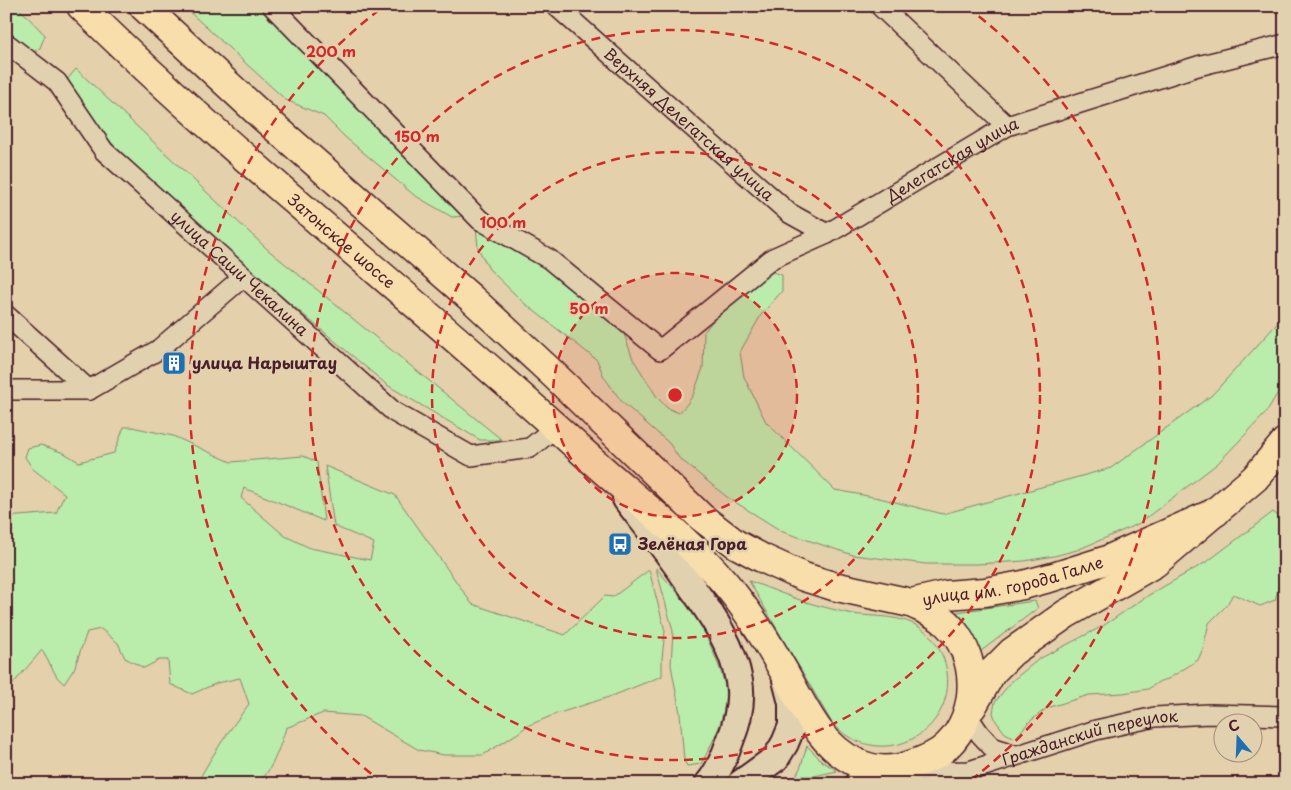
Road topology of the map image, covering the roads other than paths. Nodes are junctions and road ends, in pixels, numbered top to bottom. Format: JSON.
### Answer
{"nodes":[{"id":1,"x":81,"y":6,"type":"edge"},
{"id":2,"x":143,"y":6,"type":"edge"},
{"id":3,"x":272,"y":6,"type":"edge"},
{"id":4,"x":556,"y":6,"type":"edge"},
{"id":5,"x":880,"y":6,"type":"edge"},
{"id":6,"x":6,"y":43,"type":"edge"},
{"id":7,"x":1285,"y":44,"type":"edge"},
{"id":8,"x":1007,"y":126,"type":"junction"},
{"id":9,"x":826,"y":234,"type":"junction"},
{"id":10,"x":243,"y":277,"type":"junction"},
{"id":11,"x":6,"y":316,"type":"edge"},
{"id":12,"x":6,"y":390,"type":"edge"},
{"id":13,"x":89,"y":390,"type":"junction"},
{"id":14,"x":556,"y":427,"type":"junction"},
{"id":15,"x":1285,"y":442,"type":"edge"},
{"id":16,"x":606,"y":472,"type":"junction"},
{"id":17,"x":1216,"y":512,"type":"junction"},
{"id":18,"x":911,"y":603,"type":"junction"},
{"id":19,"x":783,"y":670,"type":"junction"},
{"id":20,"x":967,"y":715,"type":"junction"},
{"id":21,"x":1285,"y":716,"type":"edge"},
{"id":22,"x":1014,"y":755,"type":"junction"},
{"id":23,"x":896,"y":770,"type":"junction"},
{"id":24,"x":708,"y":784,"type":"edge"},
{"id":25,"x":740,"y":784,"type":"edge"},
{"id":26,"x":858,"y":784,"type":"edge"}],
"edges":[{"from":1,"to":14,"type":"main road","name":"Затонское шоссе"},
{"from":2,"to":18,"type":"main road","name":"улица им. города Галле"},
{"from":3,"to":9,"type":"street","name":"Делегатская улица"},
{"from":4,"to":9,"type":"street","name":"Верхняя Делегатская улица"},
{"from":5,"to":8,"type":"street"},
{"from":6,"to":10,"type":"street","name":"улица Саши Чекалина"},
{"from":7,"to":8,"type":"street","name":"Делегатская улица"},
{"from":8,"to":9,"type":"street","name":"Делегатская улица"},
{"from":10,"to":13,"type":"street"},
{"from":10,"to":14,"type":"street","name":"улица Саши Чекалина"},
{"from":11,"to":13,"type":"street"},
{"from":12,"to":13,"type":"street"},
{"from":14,"to":16,"type":"main road","name":"Затонское шоссе"},
{"from":15,"to":17,"type":"main road","name":"улица им. города Галле"},
{"from":16,"to":19,"type":"main road","name":"Затонское шоссе"},
{"from":16,"to":24,"type":"main road"},
{"from":17,"to":18,"type":"main road","name":"улица им. города Галле"},
{"from":17,"to":20,"type":"main road","name":"улица им. города Галле"},
{"from":18,"to":20,"type":"main road"},
{"from":19,"to":23,"type":"main road","name":"Затонское шоссе"},
{"from":19,"to":25,"type":"main road"},
{"from":20,"to":22,"type":"street"},
{"from":20,"to":23,"type":"main road","name":"улица им. города Галле"},
{"from":21,"to":22,"type":"street","name":"Гражданский переулок"},
{"from":22,"to":23,"type":"street","name":"Гражданский переулок"},
{"from":23,"to":26,"type":"main road"}]}
